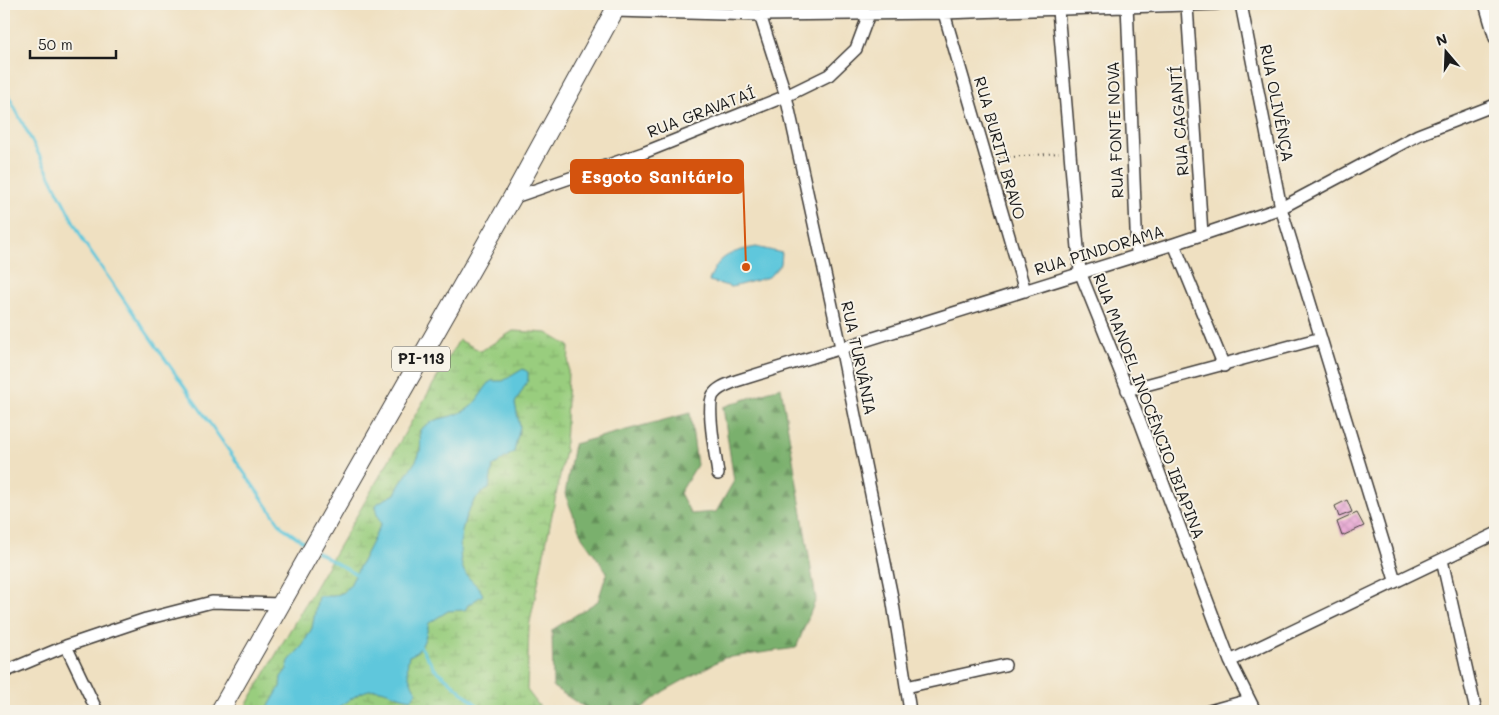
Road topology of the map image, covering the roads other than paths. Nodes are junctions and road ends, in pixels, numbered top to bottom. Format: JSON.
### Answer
{"nodes":[{"id":1,"x":1217,"y":4,"type":"edge"},
{"id":2,"x":1241,"y":4,"type":"edge"},
{"id":3,"x":1485,"y":4,"type":"edge"},
{"id":4,"x":1127,"y":6,"type":"edge"},
{"id":5,"x":1188,"y":6,"type":"junction"},
{"id":6,"x":616,"y":7,"type":"edge"},
{"id":7,"x":1058,"y":10,"type":"junction"},
{"id":8,"x":944,"y":13,"type":"junction"},
{"id":9,"x":869,"y":14,"type":"junction"},
{"id":10,"x":760,"y":15,"type":"junction"},
{"id":11,"x":1495,"y":38,"type":"edge"},
{"id":12,"x":786,"y":96,"type":"junction"},
{"id":13,"x":1495,"y":105,"type":"edge"},
{"id":14,"x":512,"y":198,"type":"junction"},
{"id":15,"x":1281,"y":208,"type":"junction"},
{"id":16,"x":1202,"y":234,"type":"junction"},
{"id":17,"x":1174,"y":244,"type":"junction"},
{"id":18,"x":1137,"y":254,"type":"junction"},
{"id":19,"x":1080,"y":272,"type":"junction"},
{"id":20,"x":1024,"y":291,"type":"junction"},
{"id":21,"x":1321,"y":338,"type":"junction"},
{"id":22,"x":841,"y":347,"type":"junction"},
{"id":23,"x":1224,"y":366,"type":"junction"},
{"id":24,"x":1127,"y":390,"type":"junction"},
{"id":25,"x":718,"y":474,"type":"dead end"},
{"id":26,"x":1495,"y":534,"type":"edge"},
{"id":27,"x":1442,"y":560,"type":"junction"},
{"id":28,"x":1395,"y":580,"type":"junction"},
{"id":29,"x":281,"y":604,"type":"junction"},
{"id":30,"x":66,"y":646,"type":"junction"},
{"id":31,"x":1230,"y":660,"type":"junction"},
{"id":32,"x":1005,"y":664,"type":"dead end"},
{"id":33,"x":4,"y":672,"type":"edge"},
{"id":34,"x":906,"y":687,"type":"junction"},
{"id":35,"x":1249,"y":700,"type":"junction"},
{"id":36,"x":97,"y":711,"type":"edge"},
{"id":37,"x":220,"y":711,"type":"edge"},
{"id":38,"x":910,"y":711,"type":"edge"},
{"id":39,"x":1210,"y":711,"type":"edge"},
{"id":40,"x":1255,"y":711,"type":"edge"},
{"id":41,"x":1476,"y":711,"type":"edge"}],
"edges":[{"from":1,"to":5,"type":"street"},
{"from":2,"to":15,"type":"street","name":"RUA OLIVÊNÇA"},
{"from":3,"to":11,"type":"street"},
{"from":4,"to":5,"type":"street"},
{"from":4,"to":7,"type":"street"},
{"from":4,"to":18,"type":"street","name":"RUA FONTE NOVA"},
{"from":5,"to":16,"type":"street","name":"RUA CAGANTÍ"},
{"from":6,"to":10,"type":"street"},
{"from":6,"to":14,"type":"main road","number":"PI-113"},
{"from":7,"to":8,"type":"street"},
{"from":7,"to":19,"type":"street","name":"RUA MANOEL INOCÊNCIO IBIAPINA"},
{"from":8,"to":9,"type":"street"},
{"from":8,"to":20,"type":"street","name":"RUA BURITI BRAVO"},
{"from":9,"to":10,"type":"street"},
{"from":9,"to":12,"type":"street","name":"RUA GRAVATAÍ"},
{"from":10,"to":12,"type":"street","name":"RUA TURVÂNIA"},
{"from":12,"to":14,"type":"street","name":"RUA GRAVATAÍ"},
{"from":12,"to":22,"type":"street","name":"RUA TURVÂNIA"},
{"from":13,"to":15,"type":"street","name":"RUA PINDORAMA"},
{"from":14,"to":29,"type":"main road","number":"PI-113"},
{"from":15,"to":16,"type":"street","name":"RUA PINDORAMA"},
{"from":15,"to":21,"type":"street","name":"RUA OLIVÊNÇA"},
{"from":16,"to":17,"type":"street","name":"RUA PINDORAMA"},
{"from":17,"to":18,"type":"street","name":"RUA PINDORAMA"},
{"from":17,"to":23,"type":"street"},
{"from":18,"to":19,"type":"street","name":"RUA PINDORAMA"},
{"from":19,"to":20,"type":"street","name":"RUA PINDORAMA"},
{"from":19,"to":24,"type":"street","name":"RUA MANOEL INOCÊNCIO IBIAPINA"},
{"from":20,"to":22,"type":"street","name":"RUA PINDORAMA"},
{"from":21,"to":23,"type":"street"},
{"from":21,"to":28,"type":"street","name":"RUA OLIVÊNÇA"},
{"from":22,"to":25,"type":"street","name":"RUA PINDORAMA"},
{"from":22,"to":34,"type":"street","name":"RUA TURVÂNIA"},
{"from":23,"to":24,"type":"street"},
{"from":24,"to":31,"type":"street","name":"RUA MANOEL INOCÊNCIO IBIAPINA"},
{"from":26,"to":27,"type":"street"},
{"from":27,"to":28,"type":"street"},
{"from":27,"to":41,"type":"street"},
{"from":28,"to":31,"type":"street"},
{"from":29,"to":30,"type":"street"},
{"from":29,"to":37,"type":"main road","number":"PI-113"},
{"from":30,"to":33,"type":"street"},
{"from":30,"to":36,"type":"street"},
{"from":31,"to":35,"type":"street","name":"RUA MANOEL INOCÊNCIO IBIAPINA"},
{"from":32,"to":34,"type":"street"},
{"from":34,"to":38,"type":"street","name":"RUA TURVÂNIA"},
{"from":35,"to":39,"type":"street"},
{"from":35,"to":40,"type":"street","name":"RUA MANOEL INOCÊNCIO IBIAPINA"}]}
